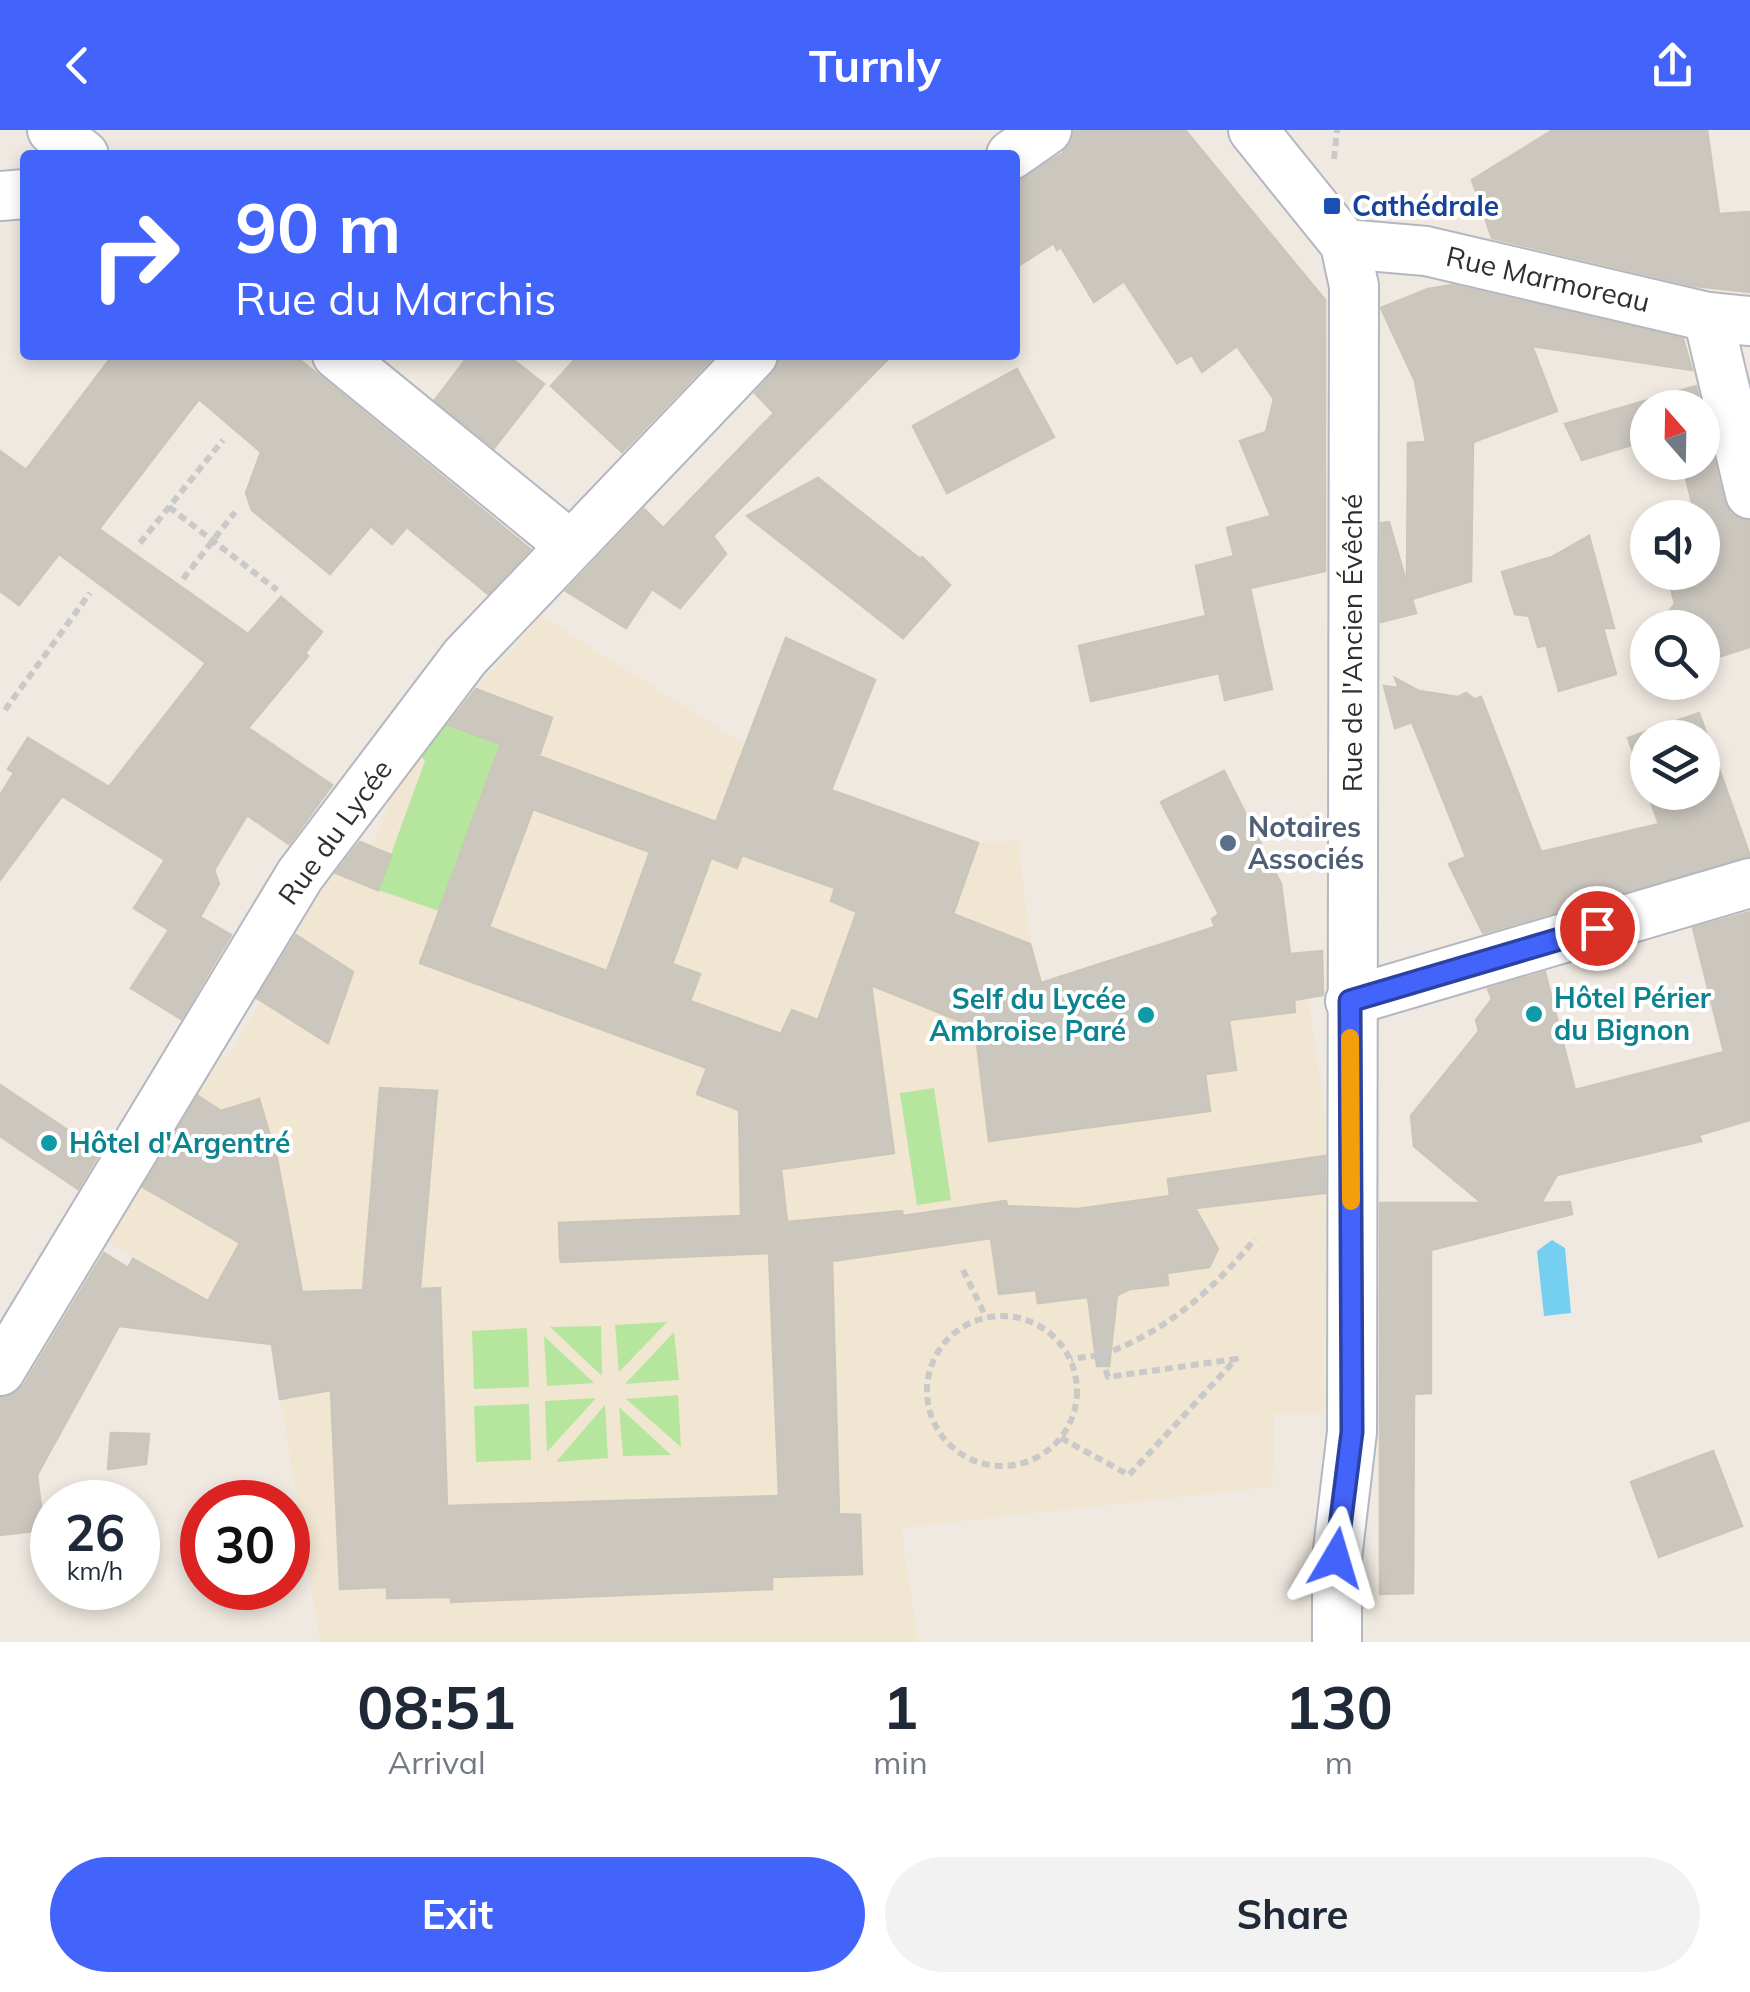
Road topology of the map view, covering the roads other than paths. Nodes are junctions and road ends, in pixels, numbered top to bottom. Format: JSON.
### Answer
{"nodes":[{"id":1,"x":52,"y":130,"type":"edge"},
{"id":2,"x":1047,"y":130,"type":"edge"},
{"id":3,"x":1253,"y":130,"type":"edge"},
{"id":4,"x":78,"y":150,"type":"edge"},
{"id":5,"x":1018,"y":150,"type":"edge"},
{"id":6,"x":1345,"y":244,"type":"junction"},
{"id":7,"x":1729,"y":319,"type":"edge"},
{"id":8,"x":343,"y":360,"type":"edge"},
{"id":9,"x":748,"y":360,"type":"edge"},
{"id":10,"x":1750,"y":494,"type":"edge"},
{"id":11,"x":570,"y":546,"type":"junction"},
{"id":12,"x":1750,"y":883,"type":"edge"},
{"id":13,"x":1350,"y":1001,"type":"junction"},
{"id":14,"x":0,"y":1371,"type":"edge"},
{"id":15,"x":1337,"y":1642,"type":"edge"}],
"edges":[{"from":1,"to":4,"type":"street"},
{"from":2,"to":5,"type":"street"},
{"from":3,"to":6,"type":"street"},
{"from":6,"to":7,"type":"street","name":"Rue Marmoreau"},
{"from":6,"to":13,"type":"street","name":"Rue de l'Ancien Évêché"},
{"from":7,"to":10,"type":"street"},
{"from":8,"to":11,"type":"street"},
{"from":9,"to":11,"type":"street","name":"Rue du Lycée"},
{"from":11,"to":14,"type":"street","name":"Rue du Lycée"},
{"from":12,"to":13,"type":"street"},
{"from":13,"to":15,"type":"street","name":"Rue de l'Ancien Évêché"}]}
